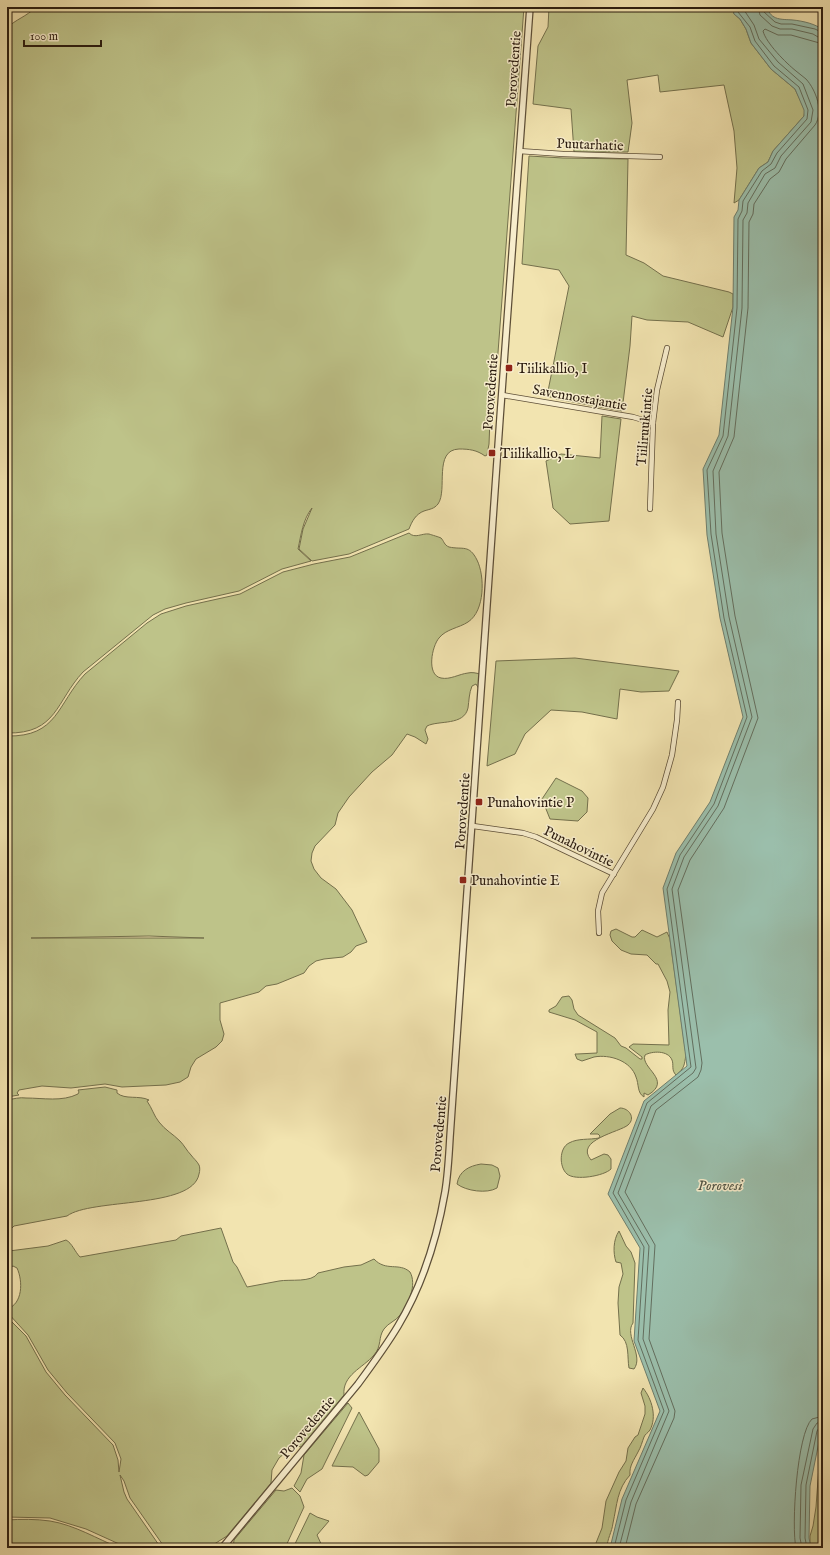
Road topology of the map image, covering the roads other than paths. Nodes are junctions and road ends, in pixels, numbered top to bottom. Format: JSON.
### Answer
{"nodes":[{"id":1,"x":530,"y":7,"type":"edge"},
{"id":2,"x":519,"y":151,"type":"junction"},
{"id":3,"x":660,"y":157,"type":"dead end"},
{"id":4,"x":666,"y":348,"type":"dead end"},
{"id":5,"x":502,"y":395,"type":"junction"},
{"id":6,"x":654,"y":424,"type":"junction"},
{"id":7,"x":650,"y":509,"type":"dead end"},
{"id":8,"x":678,"y":702,"type":"dead end"},
{"id":9,"x":473,"y":826,"type":"junction"},
{"id":10,"x":614,"y":874,"type":"junction"},
{"id":11,"x":599,"y":933,"type":"dead end"},
{"id":12,"x":222,"y":1548,"type":"edge"}],
"edges":[{"from":1,"to":2,"type":"street","name":"Porovedentie"},
{"from":2,"to":3,"type":"street","name":"Puutarhatie"},
{"from":2,"to":5,"type":"street","name":"Porovedentie"},
{"from":4,"to":6,"type":"street","name":"Tiiliruukintie"},
{"from":5,"to":6,"type":"street","name":"Savennostajantie"},
{"from":5,"to":9,"type":"street","name":"Porovedentie"},
{"from":6,"to":7,"type":"street","name":"Tiiliruukintie"},
{"from":8,"to":10,"type":"street"},
{"from":9,"to":10,"type":"street","name":"Punahovintie"},
{"from":9,"to":12,"type":"street","name":"Porovedentie"},
{"from":10,"to":11,"type":"street","name":"Punahovintie"}]}
